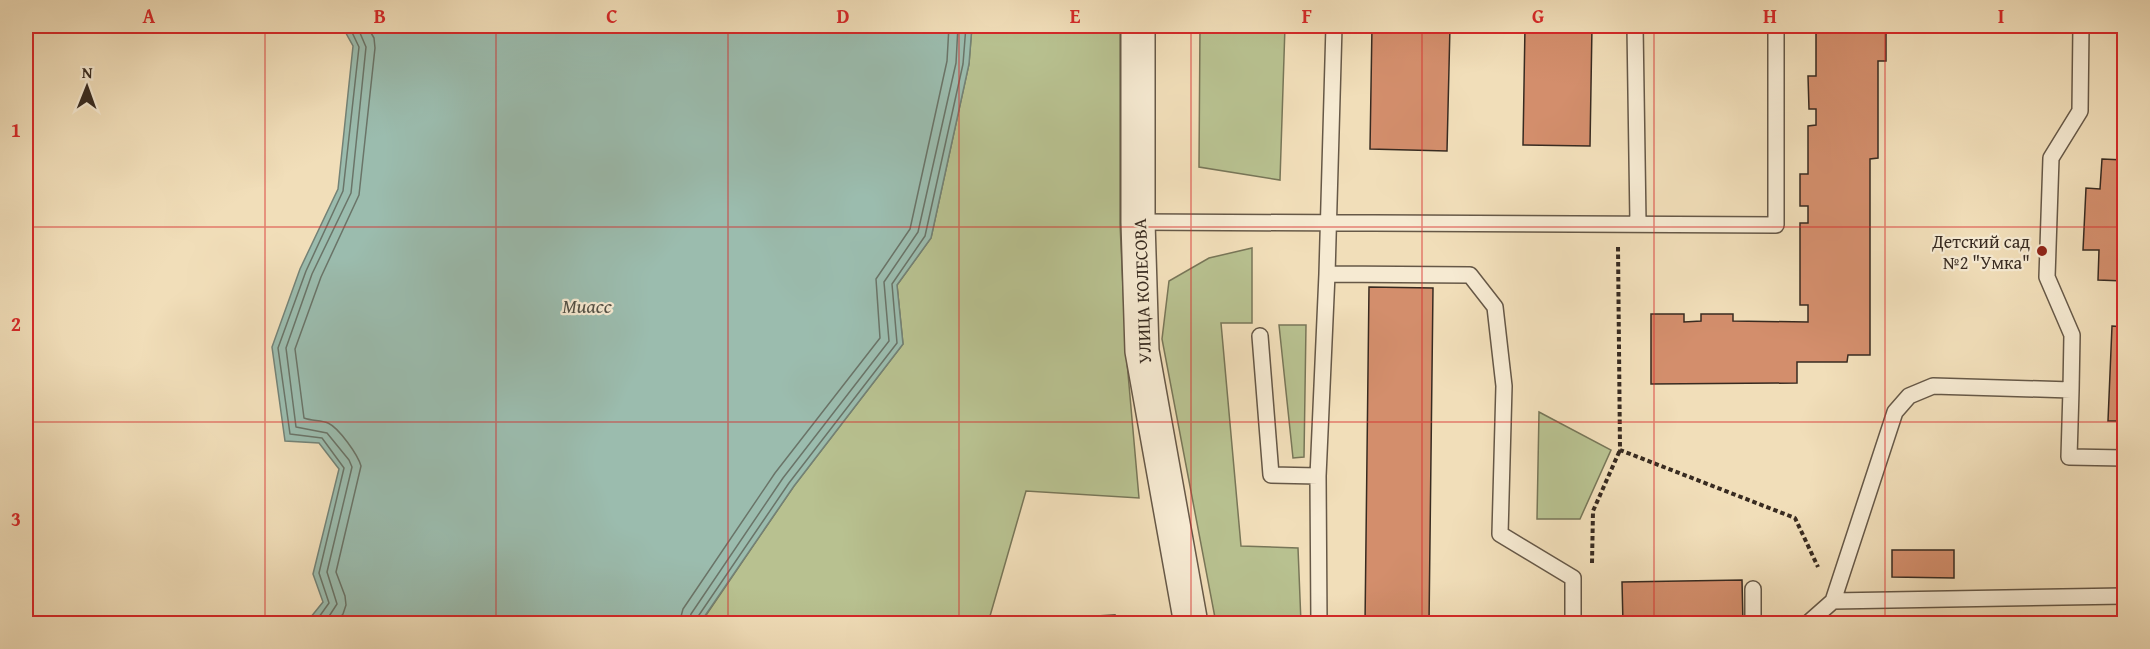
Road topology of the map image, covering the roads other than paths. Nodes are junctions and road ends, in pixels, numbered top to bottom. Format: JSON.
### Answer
{"nodes":[{"id":1,"x":1138,"y":26,"type":"edge"},
{"id":2,"x":1334,"y":26,"type":"edge"},
{"id":3,"x":1635,"y":26,"type":"edge"},
{"id":4,"x":1776,"y":26,"type":"edge"},
{"id":5,"x":2081,"y":26,"type":"edge"},
{"id":6,"x":1138,"y":222,"type":"junction"},
{"id":7,"x":1329,"y":223,"type":"junction"},
{"id":8,"x":1638,"y":223,"type":"junction"},
{"id":9,"x":1328,"y":274,"type":"junction"},
{"id":10,"x":1260,"y":336,"type":"dead end"},
{"id":11,"x":2071,"y":390,"type":"junction"},
{"id":12,"x":2124,"y":458,"type":"edge"},
{"id":13,"x":1318,"y":476,"type":"junction"},
{"id":14,"x":1753,"y":589,"type":"dead end"},
{"id":15,"x":2124,"y":596,"type":"edge"},
{"id":16,"x":1833,"y":601,"type":"junction"},
{"id":17,"x":1191,"y":624,"type":"edge"},
{"id":18,"x":1319,"y":624,"type":"edge"},
{"id":19,"x":1573,"y":624,"type":"edge"},
{"id":20,"x":1753,"y":624,"type":"edge"},
{"id":21,"x":1807,"y":624,"type":"edge"}],
"edges":[{"from":1,"to":6,"type":"street","name":"УЛИЦА КОЛЕСОВА"},
{"from":2,"to":7,"type":"lane"},
{"from":3,"to":8,"type":"lane"},
{"from":4,"to":8,"type":"lane"},
{"from":5,"to":11,"type":"lane"},
{"from":6,"to":7,"type":"lane"},
{"from":6,"to":17,"type":"street","name":"УЛИЦА КОЛЕСОВА"},
{"from":7,"to":8,"type":"lane"},
{"from":7,"to":9,"type":"lane"},
{"from":9,"to":13,"type":"lane"},
{"from":9,"to":19,"type":"lane"},
{"from":10,"to":13,"type":"lane"},
{"from":11,"to":12,"type":"lane"},
{"from":11,"to":16,"type":"lane"},
{"from":13,"to":18,"type":"lane"},
{"from":14,"to":20,"type":"lane"},
{"from":15,"to":16,"type":"lane"},
{"from":16,"to":21,"type":"lane"}]}
